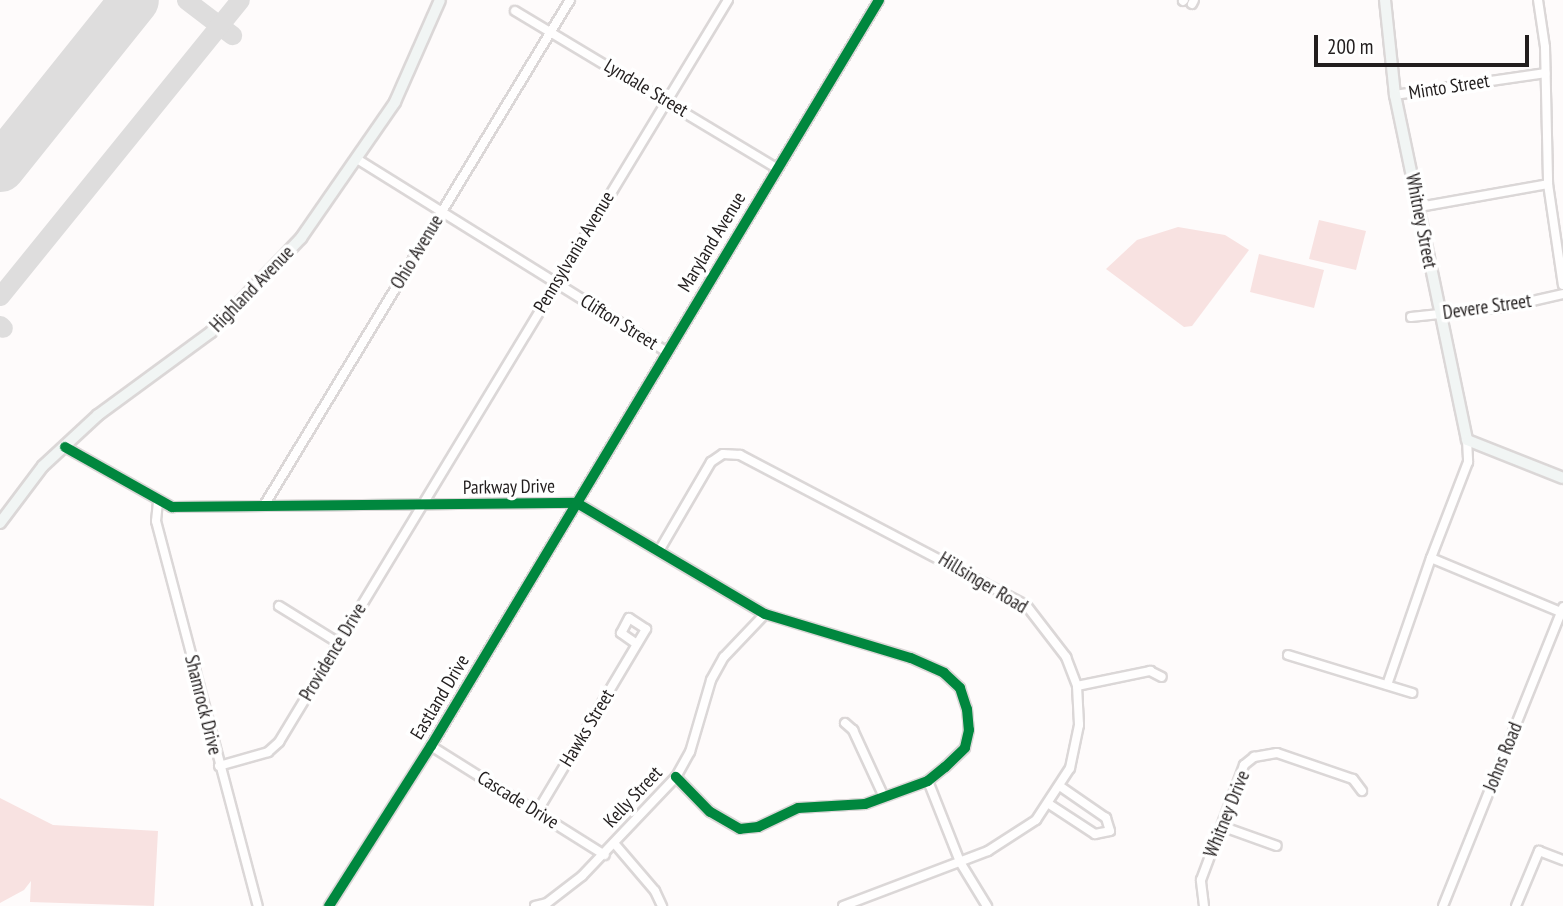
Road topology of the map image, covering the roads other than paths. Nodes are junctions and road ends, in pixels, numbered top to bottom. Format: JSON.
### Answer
{"nodes":[{"id":1,"x":440,"y":0,"type":"edge"},
{"id":2,"x":570,"y":0,"type":"edge"},
{"id":3,"x":728,"y":0,"type":"edge"},
{"id":4,"x":879,"y":0,"type":"edge"},
{"id":5,"x":1385,"y":0,"type":"edge"},
{"id":6,"x":1538,"y":0,"type":"edge"},
{"id":7,"x":515,"y":11,"type":"dead end"},
{"id":8,"x":550,"y":30,"type":"junction"},
{"id":9,"x":1545,"y":73,"type":"junction"},
{"id":10,"x":1395,"y":95,"type":"junction"},
{"id":11,"x":667,"y":100,"type":"junction"},
{"id":12,"x":357,"y":159,"type":"junction"},
{"id":13,"x":776,"y":168,"type":"junction"},
{"id":14,"x":1548,"y":184,"type":"junction"},
{"id":15,"x":1419,"y":207,"type":"junction"},
{"id":16,"x":440,"y":213,"type":"junction"},
{"id":17,"x":555,"y":282,"type":"junction"},
{"id":18,"x":1563,"y":285,"type":"edge"},
{"id":19,"x":1563,"y":294,"type":"edge"},
{"id":20,"x":1440,"y":314,"type":"junction"},
{"id":21,"x":1411,"y":317,"type":"dead end"},
{"id":22,"x":667,"y":352,"type":"junction"},
{"id":23,"x":1468,"y":440,"type":"junction"},
{"id":24,"x":65,"y":447,"type":"junction"},
{"id":25,"x":1563,"y":478,"type":"edge"},
{"id":26,"x":158,"y":502,"type":"junction"},
{"id":27,"x":577,"y":503,"type":"junction"},
{"id":28,"x":265,"y":504,"type":"junction"},
{"id":29,"x":422,"y":505,"type":"junction"},
{"id":30,"x":0,"y":523,"type":"edge"},
{"id":31,"x":659,"y":551,"type":"junction"},
{"id":32,"x":1431,"y":558,"type":"junction"},
{"id":33,"x":279,"y":606,"type":"dead end"},
{"id":34,"x":1562,"y":610,"type":"edge"},
{"id":35,"x":765,"y":614,"type":"junction"},
{"id":36,"x":339,"y":643,"type":"junction"},
{"id":37,"x":637,"y":644,"type":"dead end"},
{"id":38,"x":1288,"y":655,"type":"dead end"},
{"id":39,"x":1162,"y":677,"type":"dead end"},
{"id":40,"x":1387,"y":685,"type":"junction"},
{"id":41,"x":1077,"y":686,"type":"junction"},
{"id":42,"x":1412,"y":693,"type":"dead end"},
{"id":43,"x":845,"y":723,"type":"dead end"},
{"id":44,"x":431,"y":746,"type":"junction"},
{"id":45,"x":219,"y":766,"type":"junction"},
{"id":46,"x":676,"y":777,"type":"junction"},
{"id":47,"x":928,"y":781,"type":"junction"},
{"id":48,"x":1061,"y":787,"type":"junction"},
{"id":49,"x":1362,"y":791,"type":"dead end"},
{"id":50,"x":883,"y":795,"type":"junction"},
{"id":51,"x":1049,"y":804,"type":"junction"},
{"id":52,"x":537,"y":812,"type":"junction"},
{"id":53,"x":1221,"y":826,"type":"junction"},
{"id":54,"x":614,"y":843,"type":"junction"},
{"id":55,"x":1277,"y":846,"type":"dead end"},
{"id":56,"x":604,"y":855,"type":"junction"},
{"id":57,"x":1563,"y":860,"type":"edge"},
{"id":58,"x":960,"y":862,"type":"junction"},
{"id":59,"x":258,"y":906,"type":"edge"},
{"id":60,"x":329,"y":906,"type":"edge"},
{"id":61,"x":535,"y":906,"type":"edge"},
{"id":62,"x":662,"y":906,"type":"edge"},
{"id":63,"x":843,"y":906,"type":"edge"},
{"id":64,"x":987,"y":906,"type":"edge"},
{"id":65,"x":1204,"y":906,"type":"edge"},
{"id":66,"x":1443,"y":906,"type":"edge"},
{"id":67,"x":1516,"y":906,"type":"edge"}],
"edges":[{"from":1,"to":12,"type":"main road","name":"Highland Avenue"},
{"from":2,"to":8,"type":"street","name":"Ohio Avenue"},
{"from":3,"to":11,"type":"street","name":"Pennsylvania Avenue"},
{"from":4,"to":13,"type":"street","name":"Maryland Avenue"},
{"from":5,"to":10,"type":"main road","name":"Whitney Street"},
{"from":6,"to":9,"type":"street"},
{"from":7,"to":8,"type":"street","name":"Lyndale Street"},
{"from":8,"to":11,"type":"street","name":"Lyndale Street"},
{"from":8,"to":16,"type":"street","name":"Ohio Avenue"},
{"from":9,"to":10,"type":"street","name":"Minto Street"},
{"from":9,"to":14,"type":"street"},
{"from":10,"to":15,"type":"main road","name":"Whitney Street"},
{"from":11,"to":13,"type":"street","name":"Lyndale Street"},
{"from":11,"to":17,"type":"street","name":"Pennsylvania Avenue"},
{"from":12,"to":16,"type":"street","name":"Clifton Street"},
{"from":12,"to":24,"type":"main road","name":"Highland Avenue"},
{"from":13,"to":22,"type":"street","name":"Maryland Avenue"},
{"from":14,"to":15,"type":"street"},
{"from":14,"to":18,"type":"street"},
{"from":15,"to":20,"type":"main road","name":"Whitney Street"},
{"from":16,"to":17,"type":"street","name":"Clifton Street"},
{"from":16,"to":28,"type":"street","name":"Ohio Avenue"},
{"from":17,"to":22,"type":"street","name":"Clifton Street"},
{"from":17,"to":29,"type":"street","name":"Pennsylvania Avenue"},
{"from":19,"to":20,"type":"street","name":"Devere Street"},
{"from":20,"to":21,"type":"street","name":"Devere Street"},
{"from":20,"to":23,"type":"main road","name":"Whitney Street"},
{"from":22,"to":27,"type":"street","name":"Maryland Avenue"},
{"from":23,"to":25,"type":"main road"},
{"from":23,"to":32,"type":"street"},
{"from":24,"to":26,"type":"street","name":"Parkway Drive"},
{"from":24,"to":30,"type":"main road","name":"Highland Avenue"},
{"from":26,"to":28,"type":"street","name":"Parkway Drive"},
{"from":26,"to":45,"type":"street","name":"Shamrock Drive"},
{"from":27,"to":29,"type":"street","name":"Parkway Drive"},
{"from":27,"to":31,"type":"street","name":"Parkway Drive"},
{"from":27,"to":44,"type":"street","name":"Eastland Drive"},
{"from":28,"to":29,"type":"street","name":"Parkway Drive"},
{"from":29,"to":36,"type":"street","name":"Providence Drive"},
{"from":31,"to":35,"type":"street","name":"Parkway Drive"},
{"from":31,"to":41,"type":"street","name":"Hillsinger Road"},
{"from":32,"to":34,"type":"street"},
{"from":32,"to":40,"type":"street"},
{"from":33,"to":36,"type":"street"},
{"from":34,"to":66,"type":"street","name":"Johns Road"},
{"from":35,"to":46,"type":"street","name":"Kelly Street"},
{"from":35,"to":47,"type":"street","name":"Parkway Drive"},
{"from":36,"to":45,"type":"street","name":"Providence Drive"},
{"from":37,"to":52,"type":"street","name":"Hawks Street"},
{"from":38,"to":40,"type":"street"},
{"from":39,"to":41,"type":"street"},
{"from":40,"to":42,"type":"street"},
{"from":41,"to":48,"type":"street","name":"Hillsinger Road"},
{"from":43,"to":50,"type":"street"},
{"from":44,"to":52,"type":"street","name":"Cascade Drive"},
{"from":44,"to":60,"type":"street","name":"Eastland Drive"},
{"from":45,"to":59,"type":"street","name":"Shamrock Drive"},
{"from":46,"to":50,"type":"street"},
{"from":46,"to":54,"type":"street","name":"Kelly Street"},
{"from":47,"to":50,"type":"street"},
{"from":47,"to":58,"type":"street"},
{"from":48,"to":51,"type":"street","name":"Hillsinger Road"},
{"from":48,"to":51,"type":"street"},
{"from":49,"to":53,"type":"street","name":"Whitney Drive"},
{"from":51,"to":58,"type":"street","name":"Hillsinger Road"},
{"from":52,"to":56,"type":"street","name":"Cascade Drive"},
{"from":53,"to":55,"type":"street"},
{"from":53,"to":65,"type":"street","name":"Whitney Drive"},
{"from":54,"to":56,"type":"street","name":"Kelly Street"},
{"from":54,"to":62,"type":"street"},
{"from":56,"to":61,"type":"street","name":"Kelly Street"},
{"from":57,"to":67,"type":"street"},
{"from":58,"to":63,"type":"street","name":"Hillsinger Road"},
{"from":58,"to":64,"type":"street"}]}
